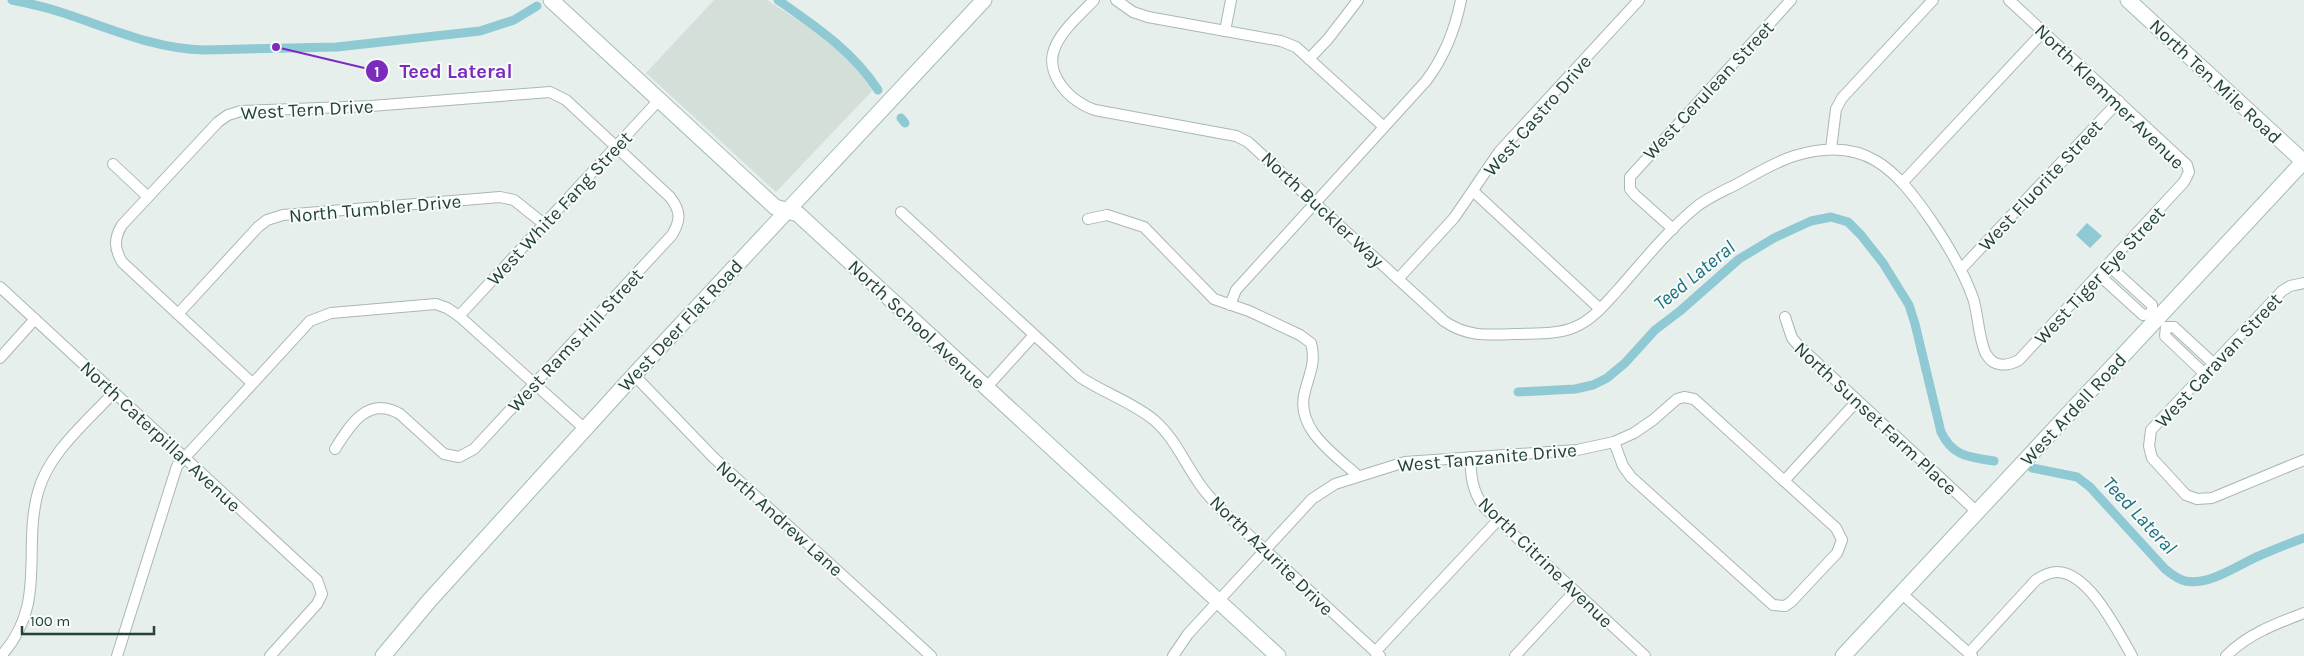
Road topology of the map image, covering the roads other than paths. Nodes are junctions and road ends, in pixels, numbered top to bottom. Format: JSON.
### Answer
{"nodes":[{"id":1,"x":551,"y":0,"type":"edge"},
{"id":2,"x":984,"y":0,"type":"edge"},
{"id":3,"x":1094,"y":0,"type":"edge"},
{"id":4,"x":1116,"y":0,"type":"edge"},
{"id":5,"x":1231,"y":0,"type":"edge"},
{"id":6,"x":1358,"y":0,"type":"edge"},
{"id":7,"x":1461,"y":0,"type":"edge"},
{"id":8,"x":1639,"y":0,"type":"edge"},
{"id":9,"x":1791,"y":0,"type":"edge"},
{"id":10,"x":1933,"y":0,"type":"edge"},
{"id":11,"x":2009,"y":0,"type":"edge"},
{"id":12,"x":2128,"y":0,"type":"edge"},
{"id":13,"x":1225,"y":31,"type":"junction"},
{"id":14,"x":2043,"y":32,"type":"junction"},
{"id":15,"x":1310,"y":59,"type":"junction"},
{"id":16,"x":659,"y":100,"type":"junction"},
{"id":17,"x":2118,"y":102,"type":"junction"},
{"id":18,"x":1384,"y":127,"type":"junction"},
{"id":19,"x":616,"y":146,"type":"junction"},
{"id":20,"x":1831,"y":148,"type":"junction"},
{"id":21,"x":2304,"y":162,"type":"edge"},
{"id":22,"x":113,"y":164,"type":"dead end"},
{"id":23,"x":2188,"y":172,"type":"joint"},
{"id":24,"x":1903,"y":182,"type":"junction"},
{"id":25,"x":1473,"y":191,"type":"junction"},
{"id":26,"x":148,"y":197,"type":"junction"},
{"id":27,"x":1315,"y":202,"type":"junction"},
{"id":28,"x":786,"y":210,"type":"junction"},
{"id":29,"x":901,"y":212,"type":"dead end"},
{"id":30,"x":1088,"y":219,"type":"dead end"},
{"id":31,"x":544,"y":224,"type":"junction"},
{"id":32,"x":1673,"y":229,"type":"junction"},
{"id":33,"x":2108,"y":265,"type":"junction"},
{"id":34,"x":1961,"y":269,"type":"junction"},
{"id":35,"x":2099,"y":275,"type":"junction"},
{"id":36,"x":1398,"y":279,"type":"junction"},
{"id":37,"x":2302,"y":283,"type":"edge"},
{"id":38,"x":0,"y":287,"type":"edge"},
{"id":39,"x":1230,"y":305,"type":"junction"},
{"id":40,"x":1600,"y":309,"type":"junction"},
{"id":41,"x":178,"y":314,"type":"junction"},
{"id":42,"x":460,"y":316,"type":"junction"},
{"id":43,"x":1785,"y":317,"type":"dead end"},
{"id":44,"x":35,"y":319,"type":"junction"},
{"id":45,"x":2158,"y":320,"type":"junction"},
{"id":46,"x":1034,"y":334,"type":"junction"},
{"id":47,"x":0,"y":358,"type":"edge"},
{"id":48,"x":2214,"y":364,"type":"junction"},
{"id":49,"x":2205,"y":374,"type":"junction"},
{"id":50,"x":634,"y":375,"type":"junction"},
{"id":51,"x":252,"y":383,"type":"junction"},
{"id":52,"x":534,"y":385,"type":"junction"},
{"id":53,"x":986,"y":388,"type":"junction"},
{"id":54,"x":114,"y":392,"type":"junction"},
{"id":55,"x":1857,"y":401,"type":"junction"},
{"id":56,"x":585,"y":429,"type":"junction"},
{"id":57,"x":1614,"y":442,"type":"junction"},
{"id":58,"x":335,"y":449,"type":"dead end"},
{"id":59,"x":184,"y":457,"type":"junction"},
{"id":60,"x":1470,"y":457,"type":"junction"},
{"id":61,"x":2304,"y":460,"type":"edge"},
{"id":62,"x":1357,"y":475,"type":"junction"},
{"id":63,"x":1784,"y":481,"type":"junction"},
{"id":64,"x":1977,"y":512,"type":"junction"},
{"id":65,"x":1498,"y":520,"type":"junction"},
{"id":66,"x":1265,"y":551,"type":"junction"},
{"id":67,"x":1575,"y":591,"type":"junction"},
{"id":68,"x":1901,"y":593,"type":"junction"},
{"id":69,"x":1218,"y":601,"type":"junction"},
{"id":70,"x":2304,"y":613,"type":"edge"},
{"id":71,"x":388,"y":654,"type":"edge"},
{"id":72,"x":1377,"y":654,"type":"edge"},
{"id":73,"x":1971,"y":655,"type":"edge"},
{"id":74,"x":1,"y":656,"type":"edge"},
{"id":75,"x":117,"y":656,"type":"edge"},
{"id":76,"x":270,"y":656,"type":"edge"},
{"id":77,"x":931,"y":656,"type":"edge"},
{"id":78,"x":1173,"y":656,"type":"edge"},
{"id":79,"x":1278,"y":656,"type":"edge"},
{"id":80,"x":1515,"y":656,"type":"edge"},
{"id":81,"x":1645,"y":656,"type":"edge"},
{"id":82,"x":1843,"y":656,"type":"edge"},
{"id":83,"x":2132,"y":656,"type":"edge"},
{"id":84,"x":2226,"y":656,"type":"edge"}],
"edges":[{"from":1,"to":16,"type":"street","name":"North School Avenue"},
{"from":2,"to":28,"type":"street","name":"West Deer Flat Road"},
{"from":3,"to":27,"type":"street","name":"North Buckler Way"},
{"from":4,"to":13,"type":"street"},
{"from":5,"to":13,"type":"street"},
{"from":6,"to":15,"type":"street"},
{"from":7,"to":18,"type":"street"},
{"from":8,"to":25,"type":"street","name":"West Castro Drive"},
{"from":9,"to":32,"type":"street","name":"West Cerulean Street"},
{"from":10,"to":20,"type":"street"},
{"from":11,"to":14,"type":"street","name":"North Klemmer Avenue"},
{"from":12,"to":21,"type":"street","name":"North Ten Mile Road"},
{"from":13,"to":15,"type":"street"},
{"from":14,"to":17,"type":"street","name":"North Klemmer Avenue"},
{"from":14,"to":24,"type":"street"},
{"from":15,"to":18,"type":"street"},
{"from":16,"to":19,"type":"street","name":"West White Fang Street"},
{"from":16,"to":28,"type":"street","name":"North School Avenue"},
{"from":17,"to":23,"type":"street","name":"North Klemmer Avenue"},
{"from":17,"to":34,"type":"street","name":"West Fluorite Street"},
{"from":18,"to":27,"type":"street"},
{"from":19,"to":26,"type":"street","name":"West Tern Drive"},
{"from":19,"to":31,"type":"street","name":"West White Fang Street"},
{"from":19,"to":52,"type":"street","name":"West Rams Hill Street"},
{"from":20,"to":24,"type":"street"},
{"from":20,"to":32,"type":"street","name":"North Buckler Way"},
{"from":21,"to":45,"type":"street","name":"West Ardell Road"},
{"from":22,"to":26,"type":"street"},
{"from":23,"to":33,"type":"street","name":"West Tiger Eye Street"},
{"from":24,"to":34,"type":"street"},
{"from":25,"to":36,"type":"street","name":"West Castro Drive"},
{"from":25,"to":40,"type":"street"},
{"from":26,"to":41,"type":"street","name":"West Tern Drive"},
{"from":27,"to":36,"type":"street","name":"North Buckler Way"},
{"from":27,"to":39,"type":"street"},
{"from":28,"to":50,"type":"street","name":"West Deer Flat Road"},
{"from":28,"to":53,"type":"street","name":"North School Avenue"},
{"from":29,"to":46,"type":"street","name":"North Azurite Drive"},
{"from":30,"to":39,"type":"street"},
{"from":31,"to":41,"type":"street","name":"North Tumbler Drive"},
{"from":31,"to":42,"type":"street","name":"West White Fang Street"},
{"from":32,"to":40,"type":"street","name":"North Buckler Way"},
{"from":33,"to":35,"type":"street","name":"West Tiger Eye Street"},
{"from":33,"to":45,"type":"street"},
{"from":34,"to":35,"type":"street","name":"West Tiger Eye Street"},
{"from":35,"to":45,"type":"street"},
{"from":36,"to":40,"type":"street","name":"North Buckler Way"},
{"from":37,"to":48,"type":"street","name":"West Caravan Street"},
{"from":38,"to":44,"type":"street","name":"North Caterpillar Avenue"},
{"from":39,"to":62,"type":"street"},
{"from":41,"to":51,"type":"street"},
{"from":42,"to":51,"type":"street"},
{"from":42,"to":52,"type":"street"},
{"from":43,"to":55,"type":"street","name":"North Sunset Farm Place"},
{"from":44,"to":47,"type":"street"},
{"from":44,"to":54,"type":"street","name":"North Caterpillar Avenue"},
{"from":45,"to":48,"type":"street"},
{"from":45,"to":49,"type":"street"},
{"from":45,"to":64,"type":"street","name":"West Ardell Road"},
{"from":46,"to":53,"type":"street"},
{"from":46,"to":66,"type":"street","name":"North Azurite Drive"},
{"from":48,"to":49,"type":"street","name":"West Caravan Street"},
{"from":49,"to":61,"type":"street","name":"West Caravan Street"},
{"from":50,"to":56,"type":"street","name":"West Deer Flat Road"},
{"from":50,"to":77,"type":"street","name":"North Andrew Lane"},
{"from":51,"to":59,"type":"street"},
{"from":52,"to":56,"type":"street"},
{"from":52,"to":58,"type":"street","name":"West Rams Hill Street"},
{"from":53,"to":69,"type":"street","name":"North School Avenue"},
{"from":54,"to":59,"type":"street","name":"North Caterpillar Avenue"},
{"from":54,"to":74,"type":"street"},
{"from":55,"to":63,"type":"street"},
{"from":55,"to":64,"type":"street","name":"North Sunset Farm Place"},
{"from":56,"to":71,"type":"street","name":"West Deer Flat Road"},
{"from":57,"to":60,"type":"street","name":"West Tanzanite Drive"},
{"from":57,"to":63,"type":"street","name":"West Tanzanite Drive"},
{"from":57,"to":63,"type":"street"},
{"from":59,"to":75,"type":"street"},
{"from":59,"to":76,"type":"street","name":"North Caterpillar Avenue"},
{"from":60,"to":62,"type":"street","name":"West Tanzanite Drive"},
{"from":60,"to":65,"type":"street","name":"North Citrine Avenue"},
{"from":62,"to":66,"type":"street","name":"West Tanzanite Drive"},
{"from":64,"to":68,"type":"street","name":"West Ardell Road"},
{"from":65,"to":67,"type":"street","name":"North Citrine Avenue"},
{"from":65,"to":72,"type":"street"},
{"from":66,"to":69,"type":"street","name":"West Tanzanite Drive"},
{"from":66,"to":72,"type":"street","name":"North Azurite Drive"},
{"from":67,"to":80,"type":"street"},
{"from":67,"to":81,"type":"street","name":"North Citrine Avenue"},
{"from":68,"to":73,"type":"street"},
{"from":68,"to":82,"type":"street","name":"West Ardell Road"},
{"from":69,"to":78,"type":"street","name":"West Tanzanite Drive"},
{"from":69,"to":79,"type":"street","name":"North School Avenue"},
{"from":70,"to":84,"type":"street"},
{"from":73,"to":83,"type":"street"}]}
